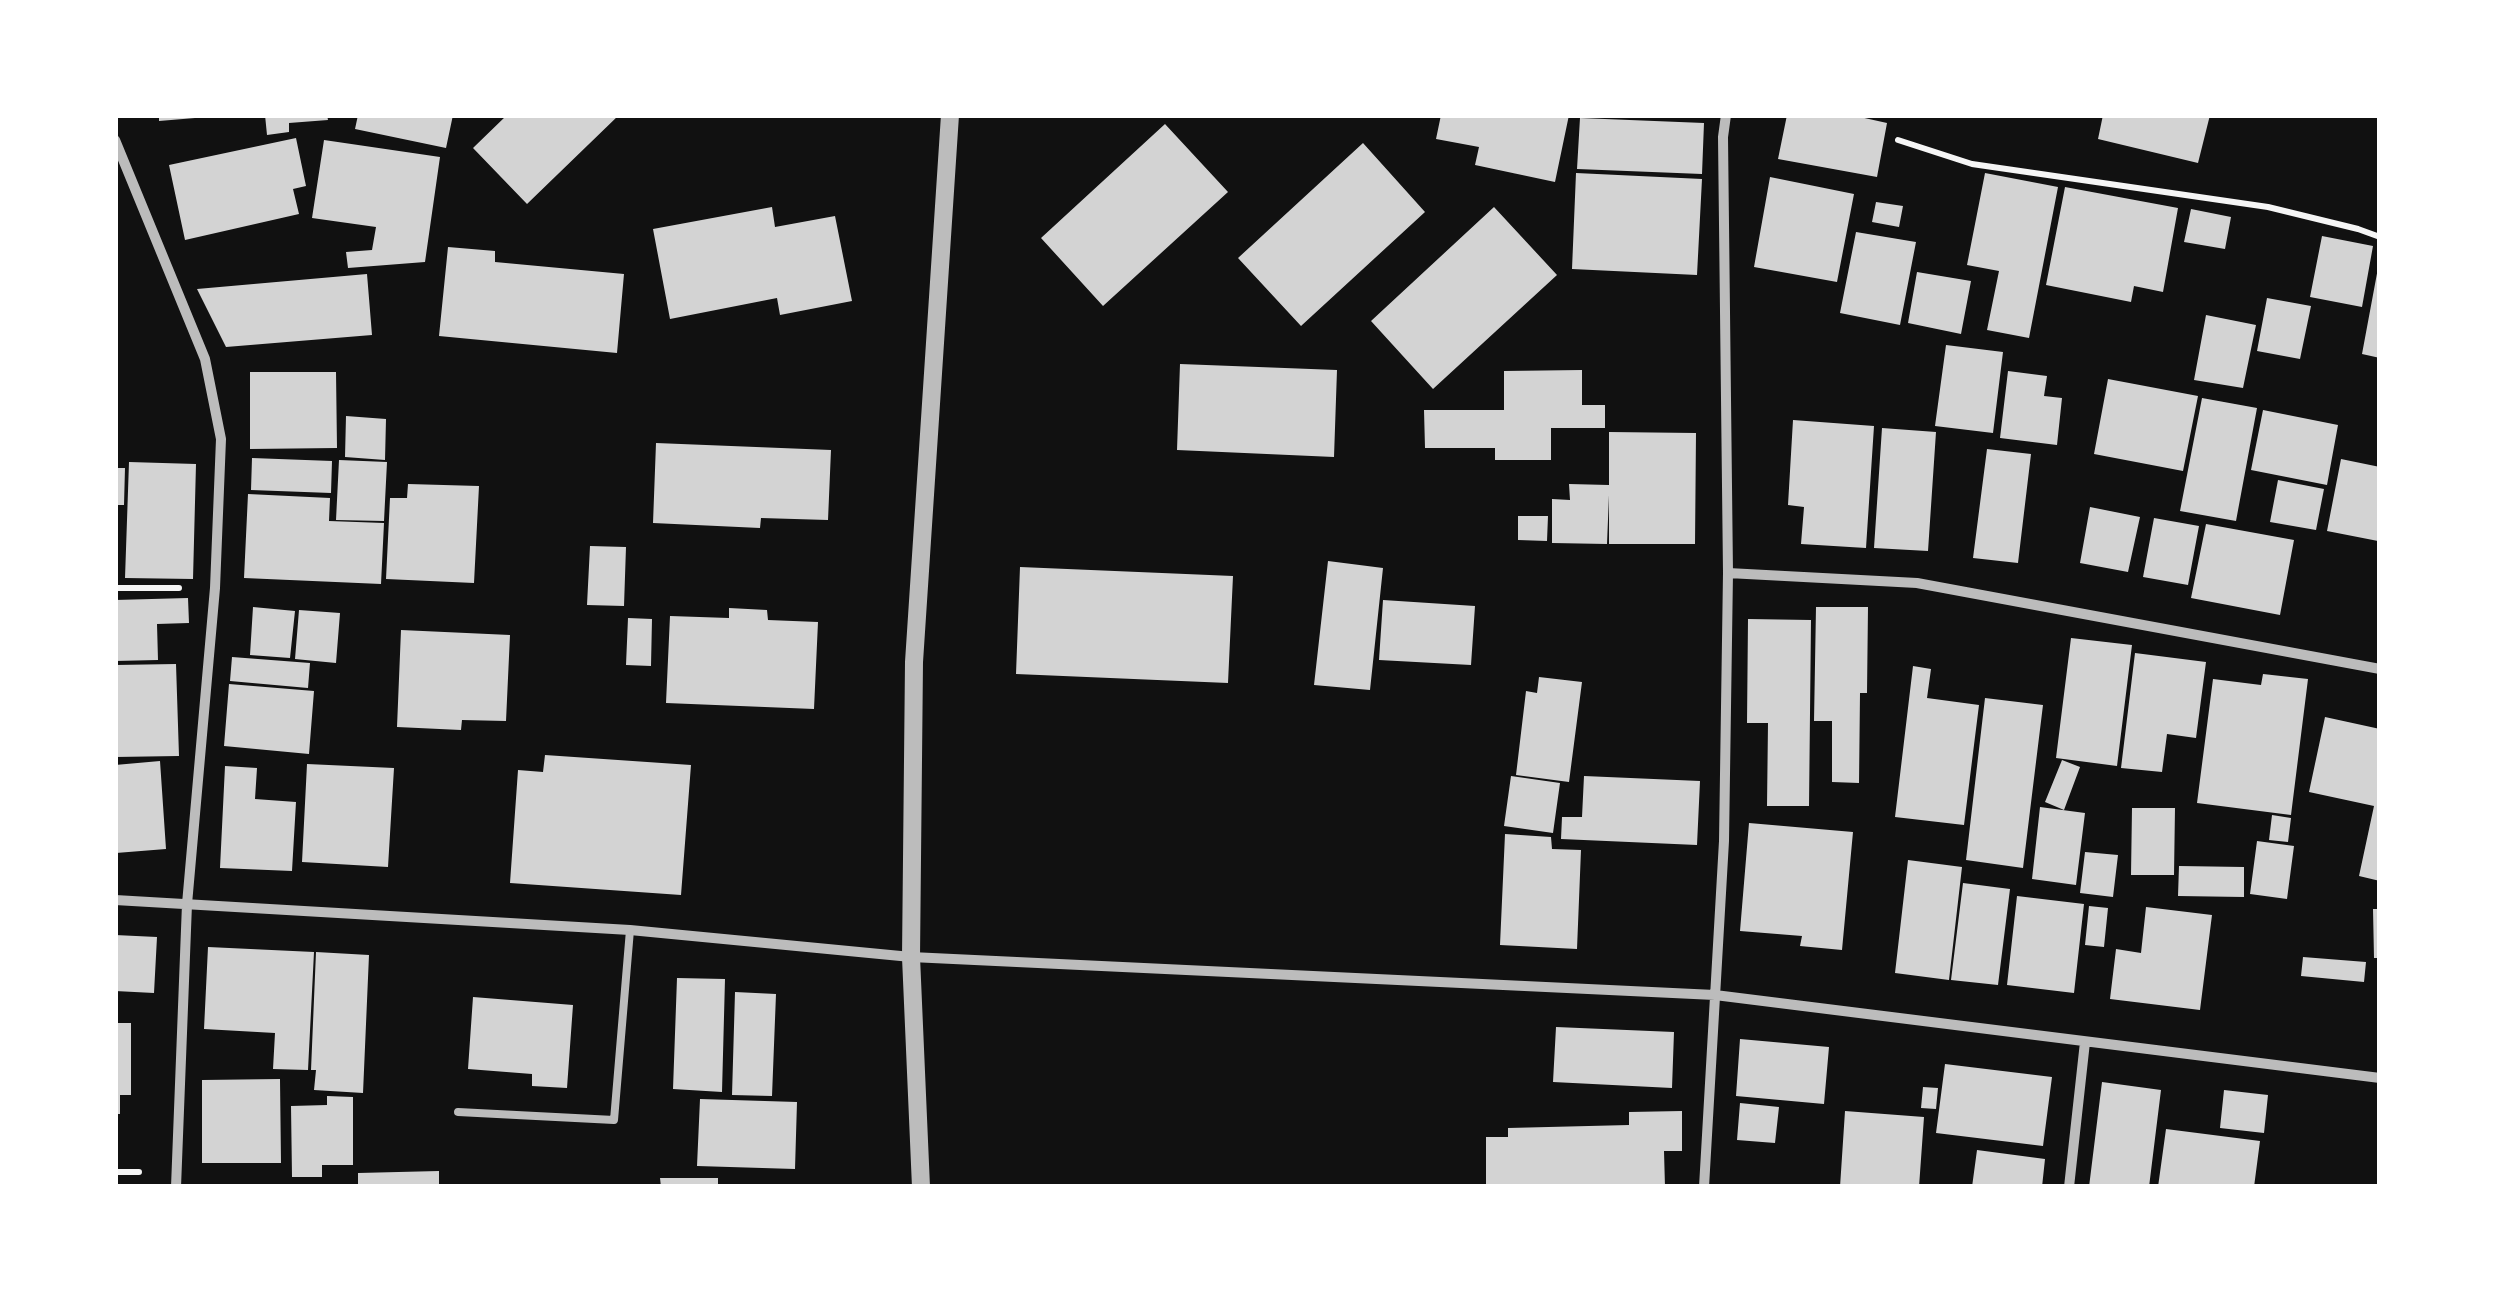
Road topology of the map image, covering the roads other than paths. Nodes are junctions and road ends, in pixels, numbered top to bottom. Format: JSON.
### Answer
{"nodes":[{"id":1,"x":950,"y":115,"type":"edge"},
{"id":2,"x":1726,"y":115,"type":"edge"},
{"id":3,"x":115,"y":140,"type":"edge"},
{"id":4,"x":1728,"y":573,"type":"junction"},
{"id":5,"x":2380,"y":669,"type":"edge"},
{"id":6,"x":115,"y":900,"type":"edge"},
{"id":7,"x":186,"y":904,"type":"junction"},
{"id":8,"x":630,"y":930,"type":"junction"},
{"id":9,"x":911,"y":956,"type":"junction"},
{"id":10,"x":1715,"y":995,"type":"junction"},
{"id":11,"x":2085,"y":1042,"type":"junction"},
{"id":12,"x":2380,"y":1078,"type":"edge"},
{"id":13,"x":458,"y":1112,"type":"dead end"},
{"id":14,"x":176,"y":1187,"type":"edge"},
{"id":15,"x":921,"y":1187,"type":"edge"},
{"id":16,"x":1704,"y":1187,"type":"edge"},
{"id":17,"x":2069,"y":1187,"type":"edge"}],
"edges":[{"from":1,"to":9,"type":"street"},
{"from":2,"to":4,"type":"street"},
{"from":3,"to":7,"type":"street"},
{"from":4,"to":5,"type":"street"},
{"from":4,"to":10,"type":"street"},
{"from":6,"to":7,"type":"street"},
{"from":7,"to":8,"type":"street"},
{"from":7,"to":14,"type":"street"},
{"from":8,"to":9,"type":"street"},
{"from":8,"to":13,"type":"lane"},
{"from":9,"to":10,"type":"street"},
{"from":9,"to":15,"type":"street"},
{"from":10,"to":11,"type":"street"},
{"from":10,"to":16,"type":"street"},
{"from":11,"to":12,"type":"street"},
{"from":11,"to":17,"type":"street"}]}
